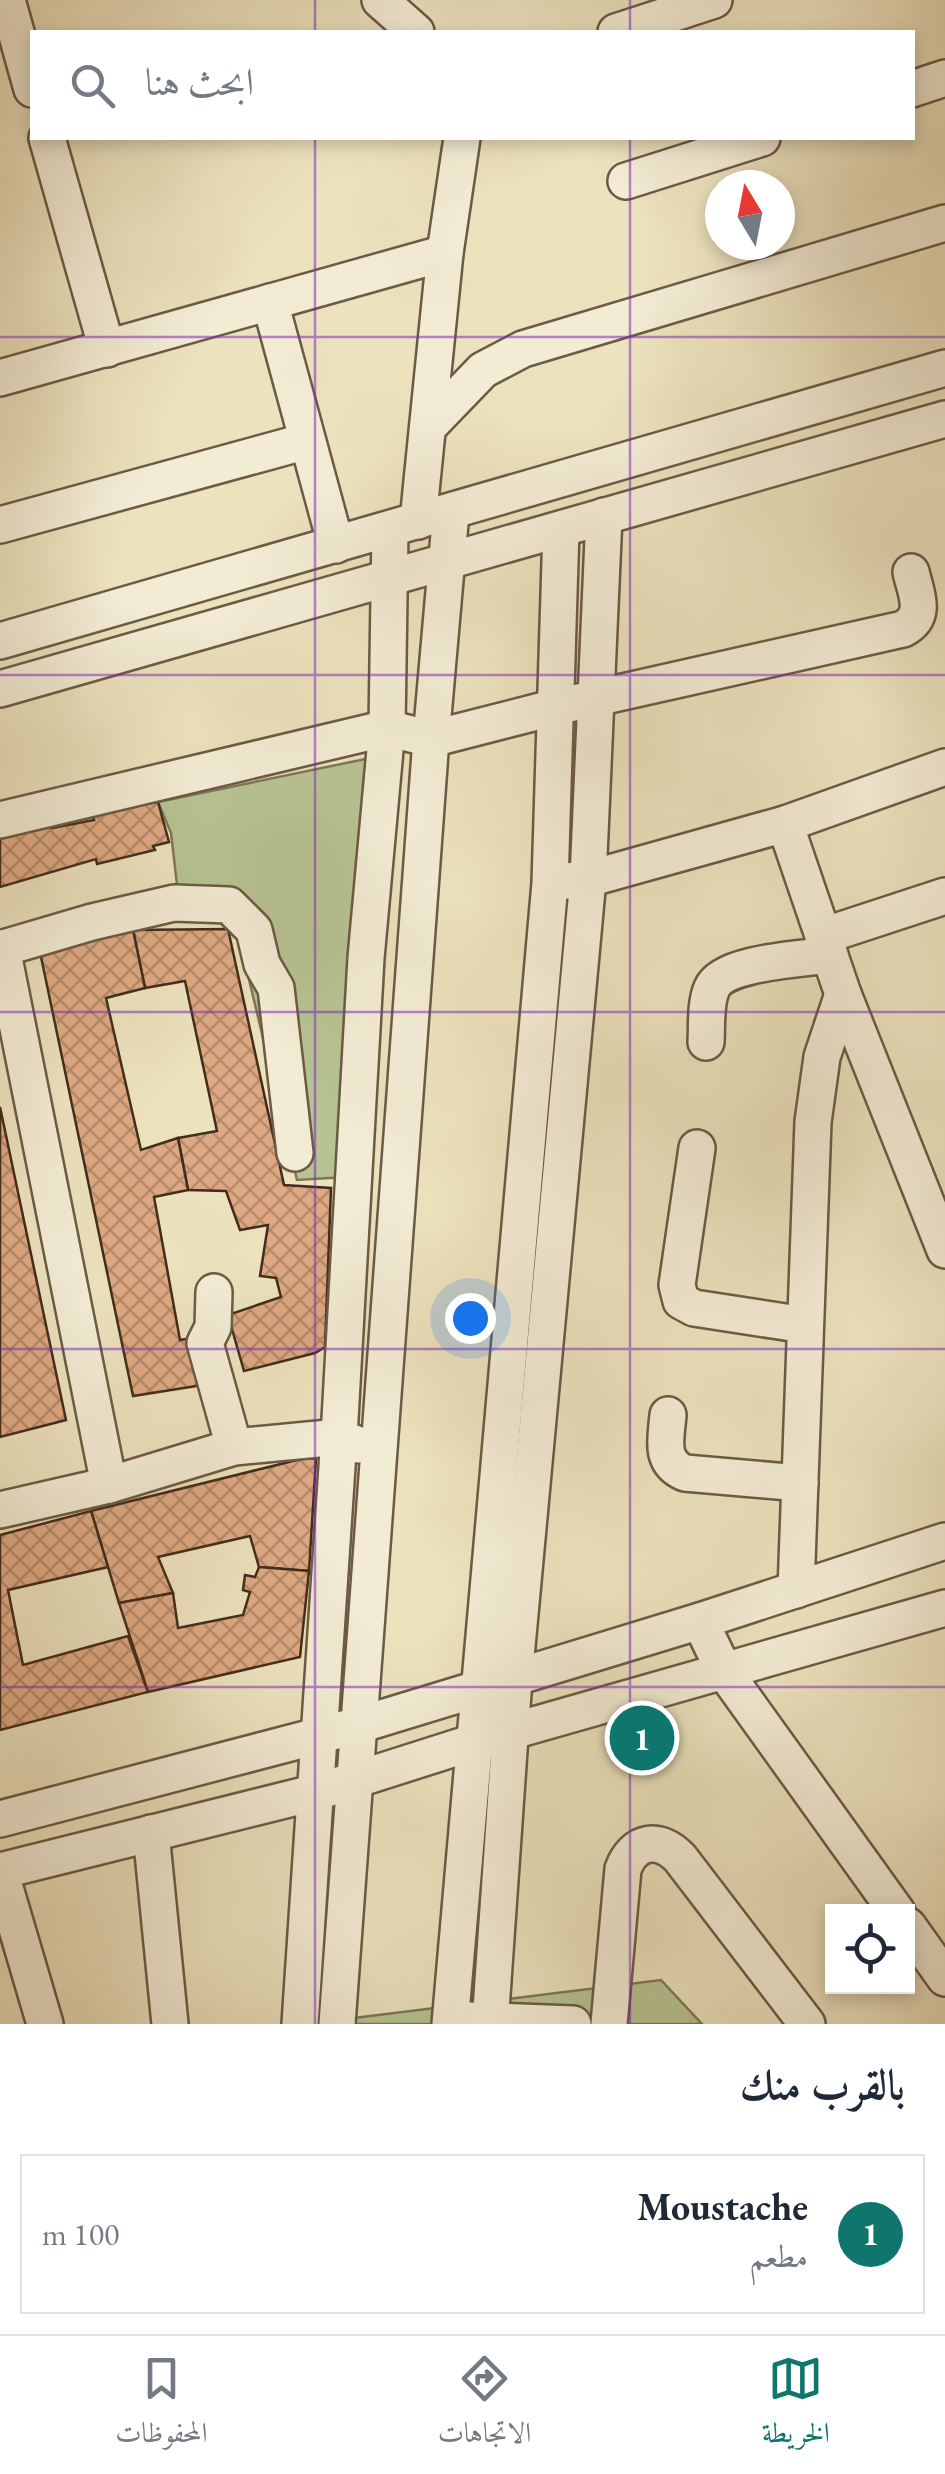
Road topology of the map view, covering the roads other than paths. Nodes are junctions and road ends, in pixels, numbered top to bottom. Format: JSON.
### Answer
{"nodes":[{"id":1,"x":7,"y":0,"type":"edge"},
{"id":2,"x":380,"y":0,"type":"edge"},
{"id":3,"x":714,"y":0,"type":"edge"},
{"id":4,"x":657,"y":26,"type":"edge"},
{"id":5,"x":414,"y":30,"type":"edge"},
{"id":6,"x":630,"y":30,"type":"edge"},
{"id":7,"x":945,"y":78,"type":"edge"},
{"id":8,"x":30,"y":82,"type":"edge"},
{"id":9,"x":915,"y":88,"type":"edge"},
{"id":10,"x":47,"y":140,"type":"edge"},
{"id":11,"x":462,"y":140,"type":"edge"},
{"id":12,"x":748,"y":140,"type":"edge"},
{"id":13,"x":692,"y":148,"type":"edge"},
{"id":14,"x":626,"y":181,"type":"dead end"},
{"id":15,"x":945,"y":224,"type":"edge"},
{"id":16,"x":446,"y":253,"type":"junction"},
{"id":17,"x":270,"y":302,"type":"junction"},
{"id":18,"x":107,"y":349,"type":"junction"},
{"id":19,"x":945,"y":368,"type":"edge"},
{"id":20,"x":0,"y":378,"type":"edge"},
{"id":21,"x":945,"y":419,"type":"edge"},
{"id":22,"x":428,"y":426,"type":"junction"},
{"id":23,"x":308,"y":441,"type":"junction"},
{"id":24,"x":604,"y":516,"type":"junction"},
{"id":25,"x":419,"y":521,"type":"junction"},
{"id":26,"x":0,"y":524,"type":"edge"},
{"id":27,"x":561,"y":529,"type":"junction"},
{"id":28,"x":336,"y":546,"type":"junction"},
{"id":29,"x":446,"y":561,"type":"junction"},
{"id":30,"x":912,"y":572,"type":"dead end"},
{"id":31,"x":388,"y":578,"type":"junction"},
{"id":32,"x":0,"y":641,"type":"edge"},
{"id":33,"x":0,"y":690,"type":"edge"},
{"id":34,"x":598,"y":697,"type":"junction"},
{"id":35,"x":556,"y":706,"type":"junction"},
{"id":36,"x":387,"y":728,"type":"junction"},
{"id":37,"x":431,"y":739,"type":"junction"},
{"id":38,"x":945,"y":767,"type":"edge"},
{"id":39,"x":0,"y":820,"type":"edge"},
{"id":40,"x":785,"y":824,"type":"junction"},
{"id":41,"x":588,"y":879,"type":"junction"},
{"id":42,"x":550,"y":883,"type":"junction"},
{"id":43,"x":945,"y":896,"type":"edge"},
{"id":44,"x":826,"y":945,"type":"junction"},
{"id":45,"x":1,"y":948,"type":"edge"},
{"id":46,"x":415,"y":955,"type":"junction"},
{"id":47,"x":366,"y":958,"type":"junction"},
{"id":48,"x":844,"y":994,"type":"junction"},
{"id":49,"x":706,"y":1042,"type":"dead end"},
{"id":50,"x":697,"y":1148,"type":"dead end"},
{"id":51,"x":295,"y":1153,"type":"dead end"},
{"id":52,"x":945,"y":1250,"type":"edge"},
{"id":53,"x":214,"y":1292,"type":"dead end"},
{"id":54,"x":806,"y":1326,"type":"junction"},
{"id":55,"x":668,"y":1415,"type":"dead end"},
{"id":56,"x":339,"y":1437,"type":"junction"},
{"id":57,"x":234,"y":1448,"type":"junction"},
{"id":58,"x":379,"y":1453,"type":"junction"},
{"id":59,"x":800,"y":1483,"type":"junction"},
{"id":60,"x":108,"y":1485,"type":"junction"},
{"id":61,"x":0,"y":1510,"type":"edge"},
{"id":62,"x":945,"y":1541,"type":"edge"},
{"id":63,"x":796,"y":1590,"type":"junction"},
{"id":64,"x":945,"y":1608,"type":"edge"},
{"id":65,"x":700,"y":1621,"type":"junction"},
{"id":66,"x":724,"y":1671,"type":"junction"},
{"id":67,"x":514,"y":1679,"type":"junction"},
{"id":68,"x":480,"y":1689,"type":"junction"},
{"id":69,"x":358,"y":1725,"type":"junction"},
{"id":70,"x":512,"y":1734,"type":"junction"},
{"id":71,"x":319,"y":1736,"type":"junction"},
{"id":72,"x":474,"y":1742,"type":"junction"},
{"id":73,"x":355,"y":1780,"type":"junction"},
{"id":74,"x":317,"y":1792,"type":"junction"},
{"id":75,"x":0,"y":1819,"type":"edge"},
{"id":76,"x":151,"y":1833,"type":"junction"},
{"id":77,"x":0,"y":1871,"type":"edge"},
{"id":78,"x":891,"y":1904,"type":"edge"},
{"id":79,"x":915,"y":1936,"type":"edge"},
{"id":80,"x":945,"y":1978,"type":"edge"},
{"id":81,"x":450,"y":2022,"type":"edge"},
{"id":82,"x":490,"y":2022,"type":"edge"},
{"id":83,"x":45,"y":2024,"type":"edge"},
{"id":84,"x":170,"y":2024,"type":"edge"},
{"id":85,"x":300,"y":2024,"type":"edge"},
{"id":86,"x":338,"y":2024,"type":"edge"},
{"id":87,"x":573,"y":2024,"type":"edge"},
{"id":88,"x":610,"y":2024,"type":"edge"},
{"id":89,"x":806,"y":2024,"type":"edge"}],
"edges":[{"from":1,"to":8,"type":"street"},
{"from":2,"to":5,"type":"street"},
{"from":3,"to":4,"type":"street"},
{"from":4,"to":6,"type":"street"},
{"from":7,"to":9,"type":"street"},
{"from":10,"to":18,"type":"street"},
{"from":11,"to":16,"type":"street"},
{"from":12,"to":13,"type":"street"},
{"from":13,"to":14,"type":"street"},
{"from":15,"to":22,"type":"street"},
{"from":16,"to":17,"type":"street"},
{"from":16,"to":22,"type":"street"},
{"from":17,"to":18,"type":"street"},
{"from":17,"to":23,"type":"street"},
{"from":18,"to":20,"type":"street"},
{"from":19,"to":25,"type":"street"},
{"from":21,"to":24,"type":"street"},
{"from":22,"to":25,"type":"street"},
{"from":23,"to":26,"type":"street"},
{"from":23,"to":28,"type":"street"},
{"from":24,"to":27,"type":"street"},
{"from":24,"to":34,"type":"street"},
{"from":25,"to":28,"type":"street"},
{"from":25,"to":29,"type":"street"},
{"from":25,"to":31,"type":"street"},
{"from":27,"to":29,"type":"street"},
{"from":27,"to":35,"type":"street"},
{"from":28,"to":32,"type":"street"},
{"from":29,"to":31,"type":"street"},
{"from":29,"to":37,"type":"street"},
{"from":30,"to":34,"type":"street"},
{"from":31,"to":33,"type":"street"},
{"from":31,"to":36,"type":"street"},
{"from":34,"to":35,"type":"street"},
{"from":34,"to":41,"type":"street"},
{"from":35,"to":37,"type":"street"},
{"from":35,"to":42,"type":"street"},
{"from":36,"to":37,"type":"street"},
{"from":36,"to":39,"type":"street"},
{"from":36,"to":47,"type":"street"},
{"from":37,"to":46,"type":"street"},
{"from":38,"to":40,"type":"street"},
{"from":40,"to":41,"type":"street"},
{"from":40,"to":44,"type":"street"},
{"from":41,"to":42,"type":"street"},
{"from":41,"to":67,"type":"street"},
{"from":42,"to":68,"type":"street"},
{"from":43,"to":44,"type":"street"},
{"from":44,"to":48,"type":"street"},
{"from":44,"to":49,"type":"street"},
{"from":45,"to":51,"type":"street"},
{"from":45,"to":60,"type":"street"},
{"from":46,"to":47,"type":"street"},
{"from":46,"to":58,"type":"street"},
{"from":47,"to":56,"type":"street"},
{"from":48,"to":52,"type":"street"},
{"from":48,"to":54,"type":"street"},
{"from":50,"to":54,"type":"street"},
{"from":53,"to":57,"type":"street"},
{"from":54,"to":59,"type":"street"},
{"from":55,"to":59,"type":"street"},
{"from":56,"to":57,"type":"street"},
{"from":56,"to":58,"type":"street"},
{"from":56,"to":71,"type":"street"},
{"from":57,"to":60,"type":"street"},
{"from":58,"to":69,"type":"street"},
{"from":59,"to":63,"type":"street"},
{"from":60,"to":61,"type":"street"},
{"from":62,"to":63,"type":"street"},
{"from":63,"to":65,"type":"street"},
{"from":64,"to":66,"type":"street"},
{"from":65,"to":66,"type":"street"},
{"from":65,"to":67,"type":"street"},
{"from":66,"to":70,"type":"street"},
{"from":66,"to":78,"type":"street"},
{"from":67,"to":68,"type":"street"},
{"from":67,"to":70,"type":"street"},
{"from":68,"to":69,"type":"street"},
{"from":68,"to":72,"type":"street"},
{"from":69,"to":71,"type":"street"},
{"from":69,"to":73,"type":"street"},
{"from":70,"to":72,"type":"street"},
{"from":70,"to":82,"type":"street"},
{"from":71,"to":74,"type":"street"},
{"from":71,"to":75,"type":"street"},
{"from":72,"to":73,"type":"street"},
{"from":72,"to":81,"type":"street"},
{"from":73,"to":74,"type":"street"},
{"from":73,"to":86,"type":"street"},
{"from":74,"to":76,"type":"street"},
{"from":74,"to":85,"type":"street"},
{"from":76,"to":77,"type":"street"},
{"from":76,"to":84,"type":"street"},
{"from":77,"to":83,"type":"street"},
{"from":79,"to":80,"type":"street"},
{"from":81,"to":82,"type":"street"},
{"from":82,"to":87,"type":"street"},
{"from":88,"to":89,"type":"street"}]}
